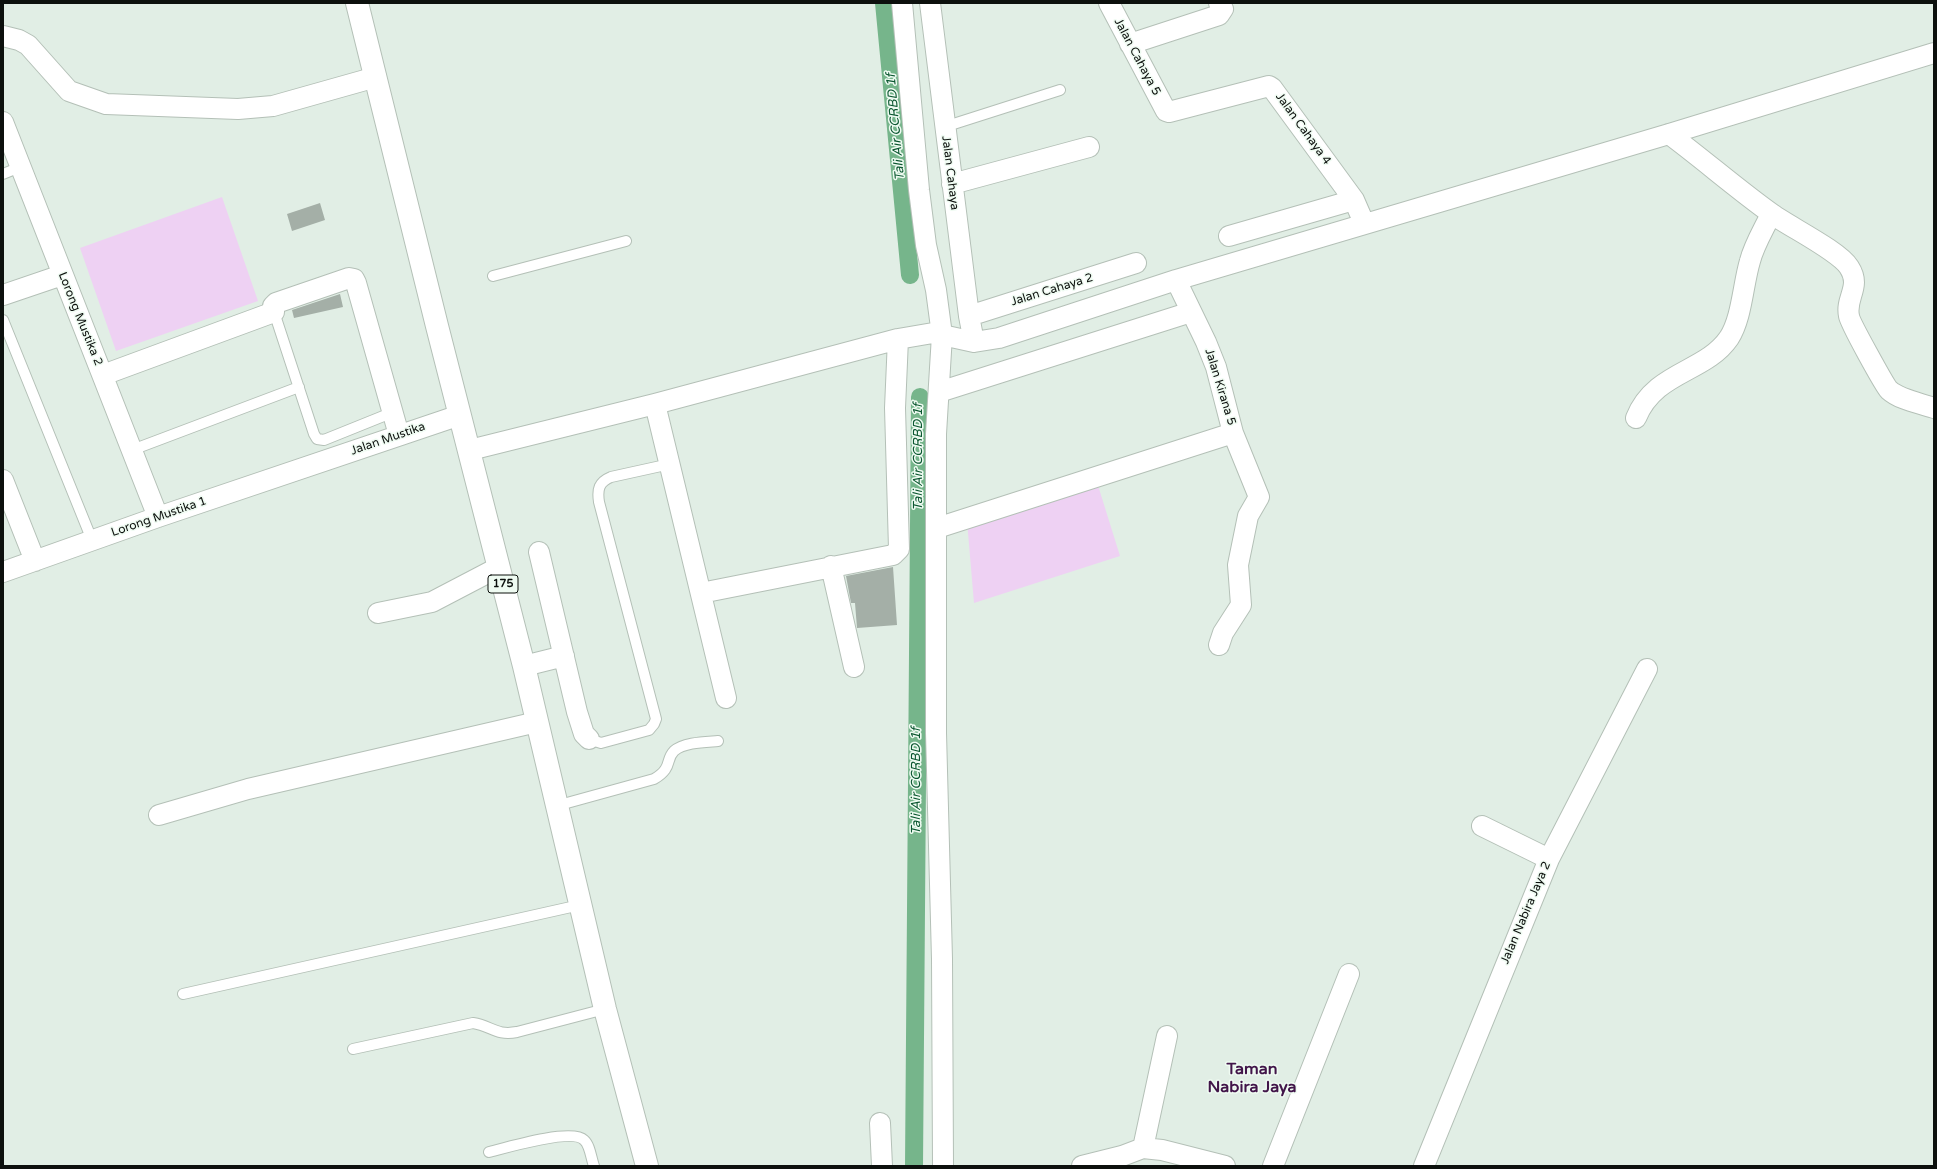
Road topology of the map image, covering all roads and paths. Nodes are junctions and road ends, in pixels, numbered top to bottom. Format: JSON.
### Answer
{"nodes":[{"id":1,"x":357,"y":3,"type":"edge"},
{"id":2,"x":902,"y":3,"type":"edge"},
{"id":3,"x":930,"y":3,"type":"edge"},
{"id":4,"x":1109,"y":3,"type":"edge"},
{"id":5,"x":1219,"y":3,"type":"edge"},
{"id":6,"x":3,"y":36,"type":"edge"},
{"id":7,"x":1130,"y":44,"type":"junction"},
{"id":8,"x":1934,"y":52,"type":"edge"},
{"id":9,"x":376,"y":77,"type":"junction"},
{"id":10,"x":1060,"y":90,"type":"dead end"},
{"id":11,"x":1166,"y":111,"type":"joint"},
{"id":12,"x":3,"y":122,"type":"edge"},
{"id":13,"x":944,"y":126,"type":"junction"},
{"id":14,"x":1669,"y":134,"type":"junction"},
{"id":15,"x":1089,"y":147,"type":"dead end"},
{"id":16,"x":11,"y":170,"type":"edge"},
{"id":17,"x":952,"y":184,"type":"junction"},
{"id":18,"x":1354,"y":200,"type":"junction"},
{"id":19,"x":1771,"y":214,"type":"junction"},
{"id":20,"x":1364,"y":223,"type":"junction"},
{"id":21,"x":1229,"y":236,"type":"dead end"},
{"id":22,"x":626,"y":241,"type":"dead end"},
{"id":23,"x":1136,"y":263,"type":"dead end"},
{"id":24,"x":62,"y":275,"type":"junction"},
{"id":25,"x":493,"y":276,"type":"dead end"},
{"id":26,"x":1176,"y":280,"type":"junction"},
{"id":27,"x":3,"y":295,"type":"edge"},
{"id":28,"x":274,"y":312,"type":"junction"},
{"id":29,"x":1191,"y":312,"type":"junction"},
{"id":30,"x":969,"y":316,"type":"junction"},
{"id":31,"x":3,"y":320,"type":"edge"},
{"id":32,"x":942,"y":335,"type":"junction"},
{"id":33,"x":898,"y":339,"type":"junction"},
{"id":34,"x":974,"y":342,"type":"junction"},
{"id":35,"x":103,"y":375,"type":"junction"},
{"id":36,"x":299,"y":387,"type":"junction"},
{"id":37,"x":939,"y":392,"type":"junction"},
{"id":38,"x":655,"y":404,"type":"junction"},
{"id":39,"x":1934,"y":408,"type":"edge"},
{"id":40,"x":391,"y":413,"type":"junction"},
{"id":41,"x":460,"y":415,"type":"junction"},
{"id":42,"x":1636,"y":418,"type":"dead end"},
{"id":43,"x":1233,"y":433,"type":"junction"},
{"id":44,"x":399,"y":435,"type":"junction"},
{"id":45,"x":132,"y":450,"type":"junction"},
{"id":46,"x":470,"y":450,"type":"junction"},
{"id":47,"x":317,"y":464,"type":"joint"},
{"id":48,"x":670,"y":464,"type":"junction"},
{"id":49,"x":3,"y":480,"type":"edge"},
{"id":50,"x":158,"y":517,"type":"junction"},
{"id":51,"x":937,"y":528,"type":"junction"},
{"id":52,"x":92,"y":540,"type":"junction"},
{"id":53,"x":538,"y":552,"type":"dead end"},
{"id":54,"x":35,"y":561,"type":"junction"},
{"id":55,"x":499,"y":566,"type":"junction"},
{"id":56,"x":831,"y":566,"type":"junction"},
{"id":57,"x":3,"y":572,"type":"edge"},
{"id":58,"x":702,"y":593,"type":"junction"},
{"id":59,"x":378,"y":613,"type":"dead end"},
{"id":60,"x":1219,"y":645,"type":"dead end"},
{"id":61,"x":564,"y":656,"type":"junction"},
{"id":62,"x":524,"y":666,"type":"junction"},
{"id":63,"x":854,"y":667,"type":"dead end"},
{"id":64,"x":1647,"y":669,"type":"dead end"},
{"id":65,"x":726,"y":698,"type":"dead end"},
{"id":66,"x":537,"y":722,"type":"junction"},
{"id":67,"x":589,"y":739,"type":"joint"},
{"id":68,"x":718,"y":741,"type":"dead end"},
{"id":69,"x":556,"y":806,"type":"junction"},
{"id":70,"x":159,"y":815,"type":"dead end"},
{"id":71,"x":1482,"y":826,"type":"dead end"},
{"id":72,"x":1548,"y":859,"type":"junction"},
{"id":73,"x":580,"y":905,"type":"junction"},
{"id":74,"x":1349,"y":974,"type":"dead end"},
{"id":75,"x":183,"y":994,"type":"dead end"},
{"id":76,"x":606,"y":1010,"type":"junction"},
{"id":77,"x":1167,"y":1036,"type":"dead end"},
{"id":78,"x":353,"y":1049,"type":"dead end"},
{"id":79,"x":880,"y":1123,"type":"dead end"},
{"id":80,"x":1143,"y":1148,"type":"junction"},
{"id":81,"x":489,"y":1152,"type":"dead end"},
{"id":82,"x":594,"y":1166,"type":"edge"},
{"id":83,"x":646,"y":1166,"type":"edge"},
{"id":84,"x":882,"y":1166,"type":"edge"},
{"id":85,"x":943,"y":1166,"type":"edge"},
{"id":86,"x":1082,"y":1166,"type":"edge"},
{"id":87,"x":1224,"y":1166,"type":"edge"},
{"id":88,"x":1273,"y":1166,"type":"edge"},
{"id":89,"x":1424,"y":1166,"type":"edge"}],
"edges":[{"from":1,"to":9,"type":"main road","number":"175"},
{"from":2,"to":32,"type":"street"},
{"from":3,"to":13,"type":"street","name":"Jalan Cahaya"},
{"from":4,"to":7,"type":"street","name":"Jalan Cahaya 5"},
{"from":5,"to":7,"type":"street"},
{"from":6,"to":9,"type":"street"},
{"from":7,"to":11,"type":"street","name":"Jalan Cahaya 5"},
{"from":8,"to":14,"type":"street"},
{"from":9,"to":41,"type":"main road","number":"175"},
{"from":10,"to":13,"type":"lane"},
{"from":11,"to":18,"type":"street","name":"Jalan Cahaya 4"},
{"from":12,"to":16,"type":"street","name":"Lorong Mustika 2"},
{"from":13,"to":17,"type":"street","name":"Jalan Cahaya"},
{"from":14,"to":19,"type":"street"},
{"from":14,"to":20,"type":"street"},
{"from":15,"to":17,"type":"street"},
{"from":16,"to":24,"type":"street","name":"Lorong Mustika 2"},
{"from":17,"to":30,"type":"street","name":"Jalan Cahaya"},
{"from":18,"to":20,"type":"street","name":"Jalan Cahaya 4"},
{"from":18,"to":21,"type":"street"},
{"from":19,"to":39,"type":"street"},
{"from":19,"to":42,"type":"street"},
{"from":20,"to":26,"type":"street"},
{"from":22,"to":25,"type":"lane"},
{"from":23,"to":30,"type":"street","name":"Jalan Cahaya 2"},
{"from":24,"to":27,"type":"street"},
{"from":24,"to":35,"type":"street","name":"Lorong Mustika 2"},
{"from":26,"to":29,"type":"street","name":"Jalan Kirana 5"},
{"from":26,"to":34,"type":"street"},
{"from":28,"to":35,"type":"street"},
{"from":28,"to":36,"type":"lane"},
{"from":28,"to":40,"type":"street"},
{"from":29,"to":37,"type":"street"},
{"from":29,"to":43,"type":"street","name":"Jalan Kirana 5"},
{"from":30,"to":34,"type":"street","name":"Jalan Cahaya"},
{"from":31,"to":52,"type":"lane"},
{"from":32,"to":33,"type":"street"},
{"from":32,"to":34,"type":"street"},
{"from":32,"to":37,"type":"street"},
{"from":33,"to":38,"type":"street"},
{"from":33,"to":56,"type":"street"},
{"from":35,"to":45,"type":"street","name":"Lorong Mustika 2"},
{"from":36,"to":40,"type":"lane"},
{"from":36,"to":45,"type":"lane"},
{"from":37,"to":51,"type":"street"},
{"from":38,"to":46,"type":"street"},
{"from":38,"to":48,"type":"street"},
{"from":40,"to":44,"type":"street"},
{"from":41,"to":44,"type":"street","name":"Jalan Mustika"},
{"from":41,"to":46,"type":"main road","number":"175"},
{"from":43,"to":51,"type":"street"},
{"from":43,"to":60,"type":"street","name":"Jalan Kirana 5"},
{"from":44,"to":47,"type":"street","name":"Jalan Mustika"},
{"from":45,"to":50,"type":"street","name":"Lorong Mustika 2"},
{"from":46,"to":55,"type":"main road","number":"175"},
{"from":47,"to":50,"type":"street","name":"Lorong Mustika 1"},
{"from":48,"to":58,"type":"street"},
{"from":48,"to":67,"type":"lane"},
{"from":49,"to":54,"type":"street"},
{"from":50,"to":52,"type":"street","name":"Lorong Mustika 1"},
{"from":51,"to":85,"type":"street"},
{"from":52,"to":54,"type":"street","name":"Lorong Mustika 1"},
{"from":53,"to":61,"type":"street"},
{"from":54,"to":57,"type":"street","name":"Lorong Mustika 1"},
{"from":55,"to":59,"type":"street"},
{"from":55,"to":62,"type":"main road","number":"175"},
{"from":56,"to":58,"type":"street"},
{"from":56,"to":63,"type":"street"},
{"from":58,"to":65,"type":"street"},
{"from":61,"to":62,"type":"street"},
{"from":61,"to":67,"type":"street"},
{"from":62,"to":66,"type":"main road","number":"175"},
{"from":64,"to":72,"type":"street","name":"Jalan Nabira Jaya 2"},
{"from":66,"to":69,"type":"main road","number":"175"},
{"from":66,"to":70,"type":"street"},
{"from":68,"to":69,"type":"lane"},
{"from":69,"to":73,"type":"main road","number":"175"},
{"from":71,"to":72,"type":"street"},
{"from":72,"to":89,"type":"street","name":"Jalan Nabira Jaya 2"},
{"from":73,"to":75,"type":"lane"},
{"from":73,"to":76,"type":"main road","number":"175"},
{"from":74,"to":88,"type":"street"},
{"from":76,"to":78,"type":"lane"},
{"from":76,"to":83,"type":"main road","number":"175"},
{"from":77,"to":80,"type":"street"},
{"from":79,"to":84,"type":"street"},
{"from":80,"to":86,"type":"street"},
{"from":80,"to":87,"type":"street"},
{"from":81,"to":82,"type":"lane"}]}
